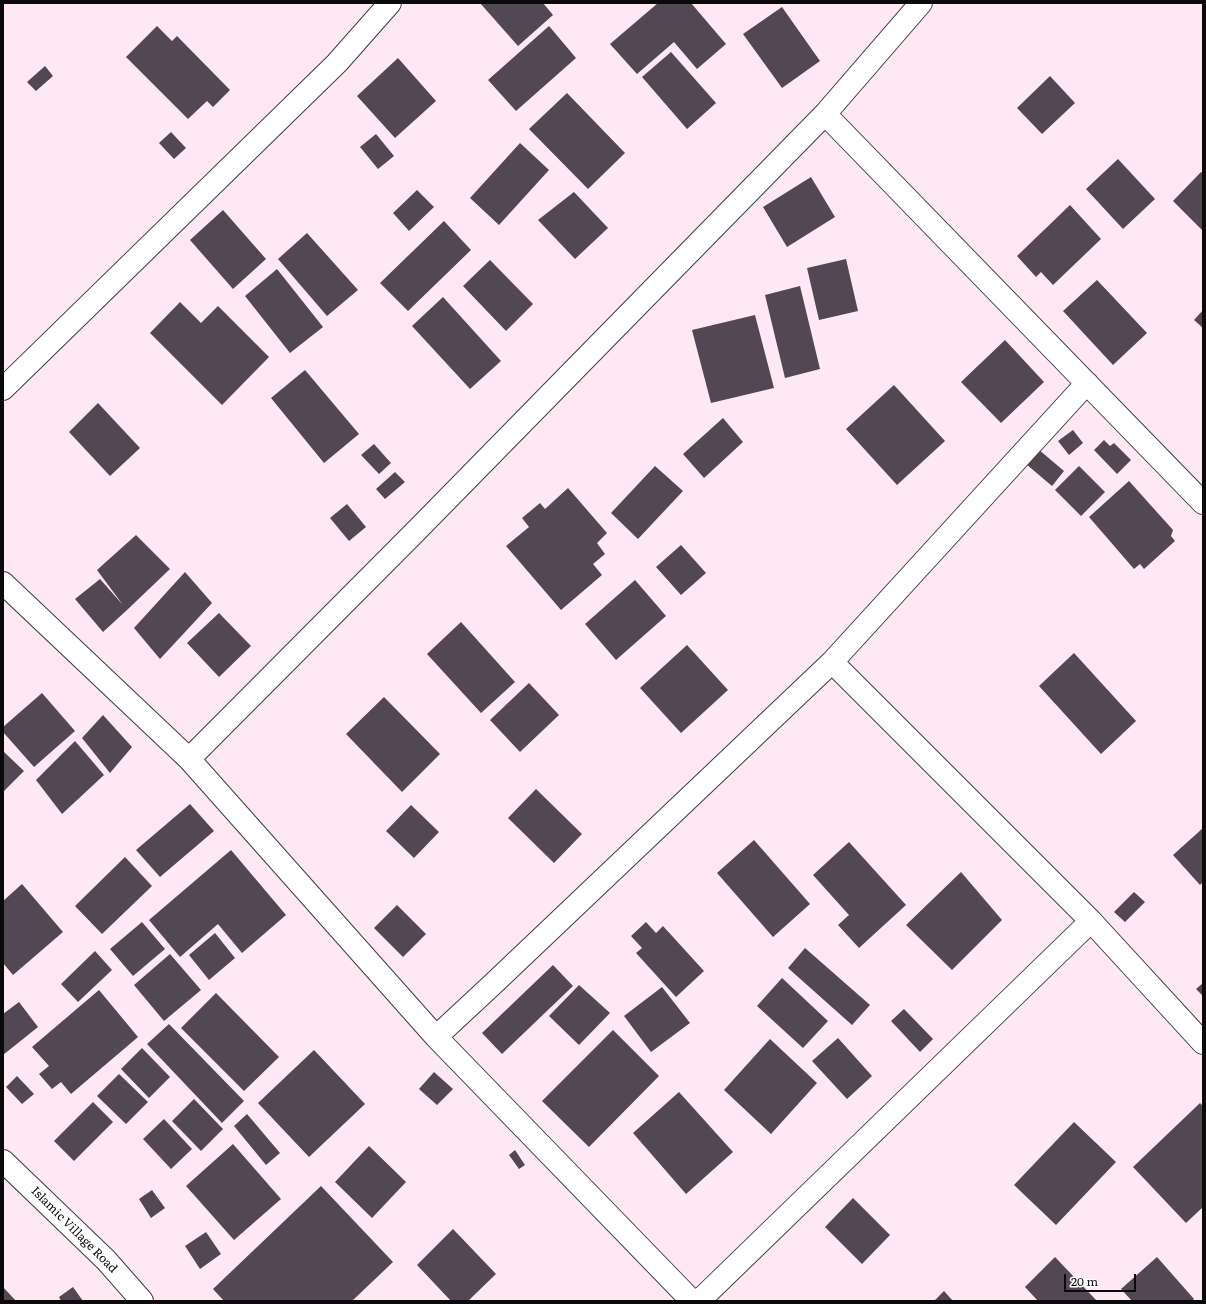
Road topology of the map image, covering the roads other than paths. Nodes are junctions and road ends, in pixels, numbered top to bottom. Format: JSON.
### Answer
{"nodes":[{"id":1,"x":390,"y":3,"type":"edge"},
{"id":2,"x":921,"y":3,"type":"edge"},
{"id":3,"x":824,"y":114,"type":"junction"},
{"id":4,"x":1087,"y":383,"type":"junction"},
{"id":5,"x":3,"y":389,"type":"edge"},
{"id":6,"x":1203,"y":503,"type":"edge"},
{"id":7,"x":3,"y":583,"type":"edge"},
{"id":8,"x":832,"y":662,"type":"junction"},
{"id":9,"x":189,"y":759,"type":"junction"},
{"id":10,"x":1090,"y":921,"type":"junction"},
{"id":11,"x":436,"y":1037,"type":"junction"},
{"id":12,"x":1203,"y":1043,"type":"edge"},
{"id":13,"x":3,"y":1161,"type":"edge"},
{"id":14,"x":142,"y":1301,"type":"edge"},
{"id":15,"x":692,"y":1301,"type":"edge"},
{"id":16,"x":699,"y":1301,"type":"edge"}],
"edges":[{"from":1,"to":5,"type":"street"},
{"from":2,"to":3,"type":"street"},
{"from":3,"to":4,"type":"street"},
{"from":3,"to":9,"type":"street"},
{"from":4,"to":6,"type":"street"},
{"from":4,"to":8,"type":"street"},
{"from":7,"to":9,"type":"street"},
{"from":8,"to":10,"type":"street"},
{"from":8,"to":11,"type":"street"},
{"from":9,"to":11,"type":"street"},
{"from":10,"to":12,"type":"street"},
{"from":10,"to":16,"type":"street"},
{"from":11,"to":15,"type":"street"},
{"from":13,"to":14,"type":"street","name":"Islamic Village Road"}]}
